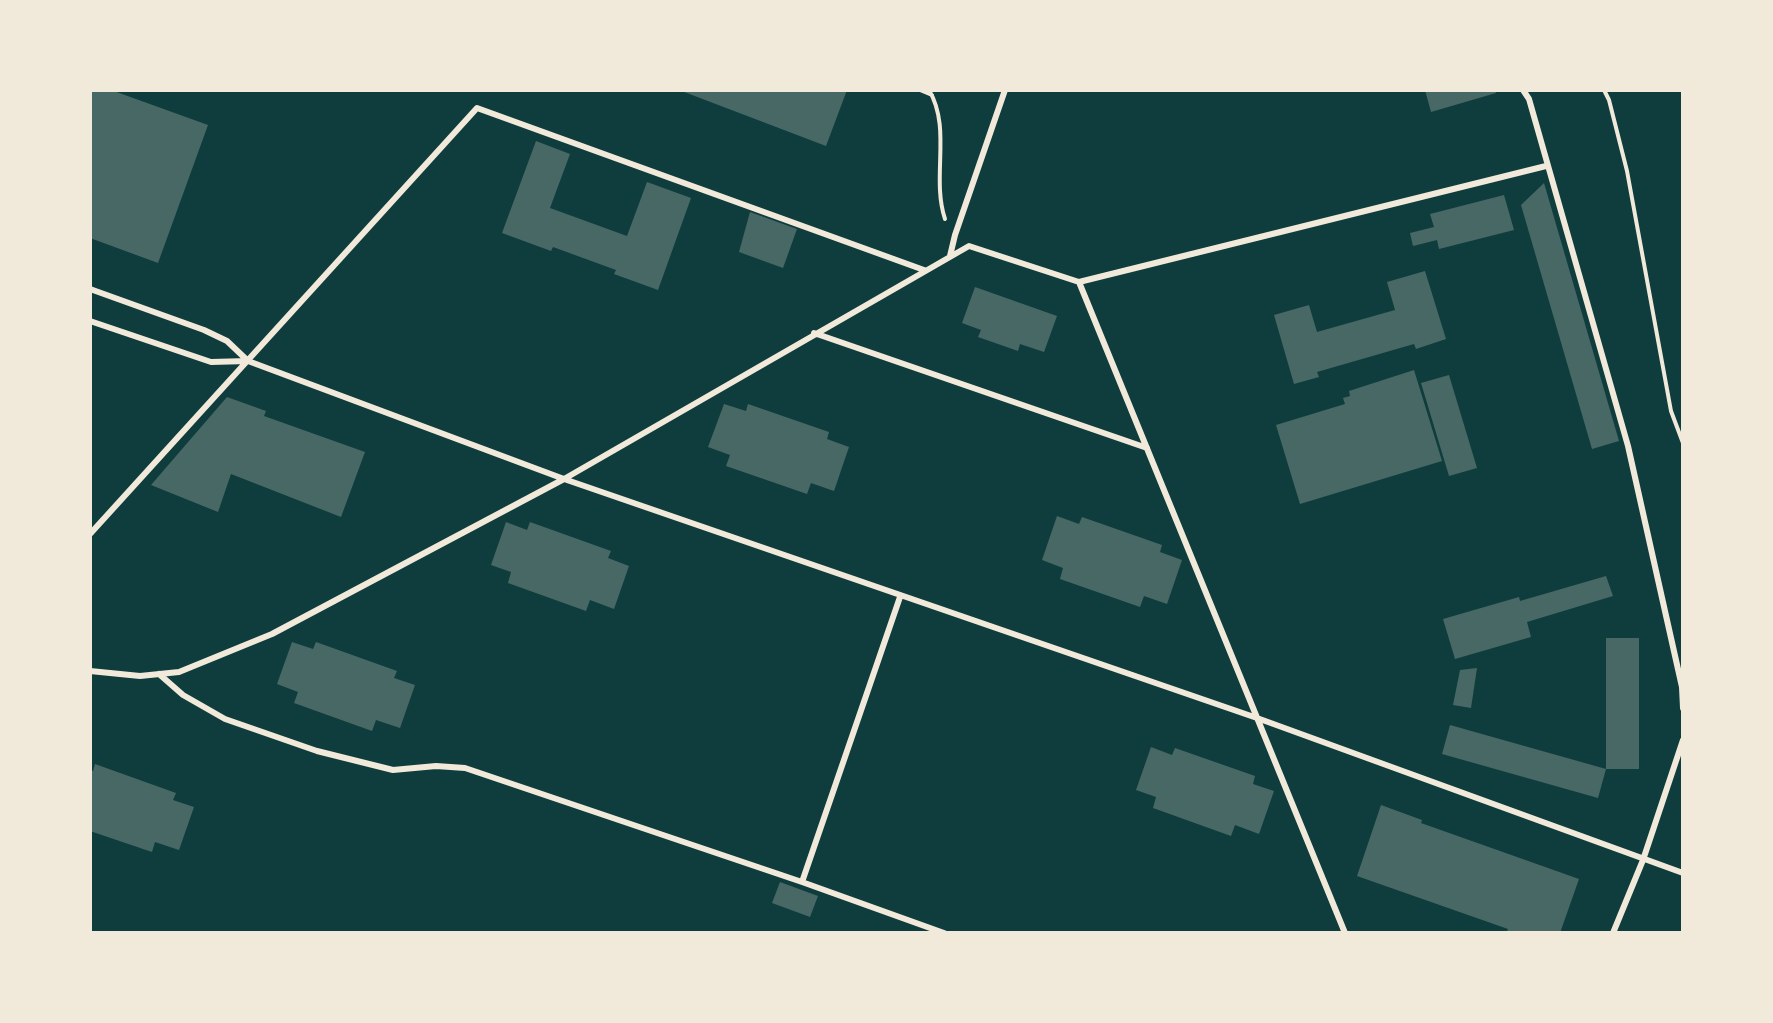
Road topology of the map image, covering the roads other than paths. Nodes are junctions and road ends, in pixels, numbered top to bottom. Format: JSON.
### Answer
{"nodes":[{"id":1,"x":1005,"y":90,"type":"edge"},
{"id":2,"x":1523,"y":90,"type":"edge"},
{"id":3,"x":1546,"y":166,"type":"junction"},
{"id":4,"x":950,"y":256,"type":"junction"},
{"id":5,"x":924,"y":270,"type":"junction"},
{"id":6,"x":1079,"y":282,"type":"junction"},
{"id":7,"x":90,"y":289,"type":"edge"},
{"id":8,"x":90,"y":321,"type":"edge"},
{"id":9,"x":814,"y":333,"type":"junction"},
{"id":10,"x":248,"y":361,"type":"junction"},
{"id":11,"x":1147,"y":448,"type":"junction"},
{"id":12,"x":564,"y":479,"type":"junction"},
{"id":13,"x":90,"y":534,"type":"edge"},
{"id":14,"x":900,"y":597,"type":"junction"},
{"id":15,"x":90,"y":671,"type":"edge"},
{"id":16,"x":159,"y":674,"type":"junction"},
{"id":17,"x":1683,"y":708,"type":"edge"},
{"id":18,"x":1257,"y":718,"type":"junction"},
{"id":19,"x":1683,"y":740,"type":"edge"},
{"id":20,"x":1643,"y":860,"type":"junction"},
{"id":21,"x":1683,"y":873,"type":"edge"},
{"id":22,"x":802,"y":882,"type":"junction"},
{"id":23,"x":944,"y":933,"type":"edge"},
{"id":24,"x":1345,"y":933,"type":"edge"},
{"id":25,"x":1613,"y":933,"type":"edge"}],
"edges":[{"from":1,"to":4,"type":"lane"},
{"from":2,"to":3,"type":"lane"},
{"from":3,"to":6,"type":"lane"},
{"from":3,"to":17,"type":"lane"},
{"from":4,"to":5,"type":"lane"},
{"from":4,"to":6,"type":"lane"},
{"from":5,"to":9,"type":"lane"},
{"from":5,"to":10,"type":"lane"},
{"from":6,"to":11,"type":"lane"},
{"from":7,"to":10,"type":"lane"},
{"from":8,"to":10,"type":"lane"},
{"from":9,"to":11,"type":"lane"},
{"from":9,"to":12,"type":"lane"},
{"from":10,"to":12,"type":"lane"},
{"from":10,"to":13,"type":"lane"},
{"from":11,"to":18,"type":"lane"},
{"from":12,"to":14,"type":"lane"},
{"from":12,"to":16,"type":"lane"},
{"from":14,"to":18,"type":"lane"},
{"from":14,"to":22,"type":"lane"},
{"from":15,"to":16,"type":"lane"},
{"from":16,"to":22,"type":"lane"},
{"from":18,"to":20,"type":"lane"},
{"from":18,"to":24,"type":"lane"},
{"from":19,"to":20,"type":"lane"},
{"from":20,"to":21,"type":"lane"},
{"from":20,"to":25,"type":"lane"},
{"from":22,"to":23,"type":"lane"}]}
